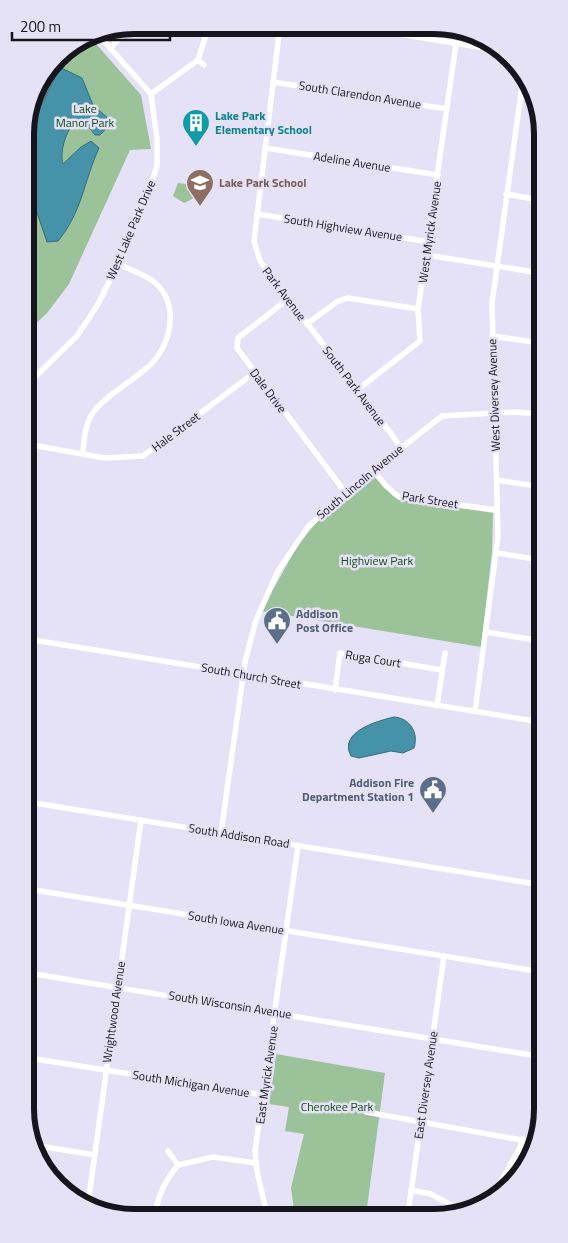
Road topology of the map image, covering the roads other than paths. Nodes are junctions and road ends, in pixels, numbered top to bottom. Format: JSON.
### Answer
{"nodes":[{"id":1,"x":206,"y":34,"type":"edge"},
{"id":2,"x":279,"y":34,"type":"edge"},
{"id":3,"x":397,"y":34,"type":"edge"},
{"id":4,"x":123,"y":35,"type":"edge"},
{"id":5,"x":102,"y":39,"type":"edge"},
{"id":6,"x":456,"y":44,"type":"junction"},
{"id":7,"x":110,"y":48,"type":"junction"},
{"id":8,"x":484,"y":48,"type":"edge"},
{"id":9,"x":198,"y":60,"type":"junction"},
{"id":10,"x":204,"y":65,"type":"dead end"},
{"id":11,"x":273,"y":82,"type":"junction"},
{"id":12,"x":522,"y":86,"type":"edge"},
{"id":13,"x":151,"y":94,"type":"junction"},
{"id":14,"x":447,"y":109,"type":"junction"},
{"id":15,"x":265,"y":148,"type":"junction"},
{"id":16,"x":438,"y":175,"type":"junction"},
{"id":17,"x":506,"y":194,"type":"junction"},
{"id":18,"x":534,"y":199,"type":"edge"},
{"id":19,"x":257,"y":214,"type":"junction"},
{"id":20,"x":429,"y":242,"type":"junction"},
{"id":21,"x":427,"y":254,"type":"junction"},
{"id":22,"x":118,"y":264,"type":"junction"},
{"id":23,"x":496,"y":266,"type":"junction"},
{"id":24,"x":534,"y":271,"type":"edge"},
{"id":25,"x":288,"y":299,"type":"junction"},
{"id":26,"x":418,"y":309,"type":"junction"},
{"id":27,"x":307,"y":324,"type":"junction"},
{"id":28,"x":492,"y":336,"type":"junction"},
{"id":29,"x":534,"y":343,"type":"edge"},
{"id":30,"x":254,"y":373,"type":"junction"},
{"id":31,"x":34,"y":378,"type":"edge"},
{"id":32,"x":357,"y":390,"type":"junction"},
{"id":33,"x":494,"y":413,"type":"junction"},
{"id":34,"x":534,"y":413,"type":"edge"},
{"id":35,"x":34,"y":445,"type":"edge"},
{"id":36,"x":401,"y":447,"type":"junction"},
{"id":37,"x":83,"y":454,"type":"junction"},
{"id":38,"x":373,"y":470,"type":"junction"},
{"id":39,"x":497,"y":480,"type":"junction"},
{"id":40,"x":534,"y":486,"type":"edge"},
{"id":41,"x":345,"y":492,"type":"junction"},
{"id":42,"x":497,"y":510,"type":"junction"},
{"id":43,"x":497,"y":553,"type":"junction"},
{"id":44,"x":534,"y":559,"type":"edge"},
{"id":45,"x":486,"y":632,"type":"junction"},
{"id":46,"x":34,"y":640,"type":"edge"},
{"id":47,"x":534,"y":640,"type":"edge"},
{"id":48,"x":445,"y":653,"type":"dead end"},
{"id":49,"x":442,"y":670,"type":"junction"},
{"id":50,"x":243,"y":674,"type":"junction"},
{"id":51,"x":335,"y":690,"type":"junction"},
{"id":52,"x":437,"y":706,"type":"junction"},
{"id":53,"x":475,"y":711,"type":"junction"},
{"id":54,"x":534,"y":721,"type":"edge"},
{"id":55,"x":34,"y":803,"type":"edge"},
{"id":56,"x":141,"y":820,"type":"junction"},
{"id":57,"x":221,"y":834,"type":"junction"},
{"id":58,"x":298,"y":846,"type":"junction"},
{"id":59,"x":534,"y":884,"type":"edge"},
{"id":60,"x":34,"y":890,"type":"edge"},
{"id":61,"x":129,"y":906,"type":"junction"},
{"id":62,"x":287,"y":930,"type":"junction"},
{"id":63,"x":444,"y":956,"type":"junction"},
{"id":64,"x":534,"y":971,"type":"edge"},
{"id":65,"x":34,"y":973,"type":"edge"},
{"id":66,"x":118,"y":987,"type":"junction"},
{"id":67,"x":276,"y":1013,"type":"junction"},
{"id":68,"x":432,"y":1038,"type":"junction"},
{"id":69,"x":534,"y":1056,"type":"edge"},
{"id":70,"x":34,"y":1059,"type":"edge"},
{"id":71,"x":106,"y":1071,"type":"junction"},
{"id":72,"x":264,"y":1095,"type":"junction"},
{"id":73,"x":366,"y":1112,"type":"dead end"},
{"id":74,"x":421,"y":1122,"type":"junction"},
{"id":75,"x":522,"y":1140,"type":"junction"},
{"id":76,"x":529,"y":1141,"type":"edge"},
{"id":77,"x":41,"y":1146,"type":"edge"},
{"id":78,"x":168,"y":1151,"type":"dead end"},
{"id":79,"x":95,"y":1155,"type":"junction"},
{"id":80,"x":256,"y":1163,"type":"junction"},
{"id":81,"x":178,"y":1165,"type":"junction"},
{"id":82,"x":499,"y":1185,"type":"edge"},
{"id":83,"x":411,"y":1190,"type":"junction"},
{"id":84,"x":89,"y":1198,"type":"edge"},
{"id":85,"x":454,"y":1207,"type":"edge"},
{"id":86,"x":156,"y":1209,"type":"edge"},
{"id":87,"x":266,"y":1209,"type":"edge"},
{"id":88,"x":409,"y":1209,"type":"edge"}],
"edges":[{"from":1,"to":9,"type":"street"},
{"from":2,"to":11,"type":"street","name":"Park Avenue"},
{"from":3,"to":6,"type":"street"},
{"from":4,"to":7,"type":"street"},
{"from":5,"to":7,"type":"street"},
{"from":6,"to":8,"type":"street"},
{"from":6,"to":14,"type":"street","name":"West Myrick Avenue"},
{"from":7,"to":13,"type":"street"},
{"from":9,"to":10,"type":"street"},
{"from":9,"to":13,"type":"street"},
{"from":11,"to":14,"type":"street","name":"South Clarendon Avenue"},
{"from":11,"to":15,"type":"street","name":"Park Avenue"},
{"from":12,"to":17,"type":"street","name":"West Diversey Avenue"},
{"from":13,"to":22,"type":"street","name":"West Lake Park Drive"},
{"from":14,"to":16,"type":"street","name":"West Myrick Avenue"},
{"from":15,"to":16,"type":"street","name":"Adeline Avenue"},
{"from":15,"to":19,"type":"street","name":"Park Avenue"},
{"from":16,"to":20,"type":"street","name":"West Myrick Avenue"},
{"from":17,"to":18,"type":"street"},
{"from":17,"to":23,"type":"street","name":"West Diversey Avenue"},
{"from":19,"to":20,"type":"street","name":"South Highview Avenue"},
{"from":19,"to":25,"type":"street","name":"Park Avenue"},
{"from":20,"to":21,"type":"street","name":"West Myrick Avenue"},
{"from":21,"to":23,"type":"street"},
{"from":21,"to":26,"type":"street","name":"West Myrick Avenue"},
{"from":22,"to":31,"type":"street","name":"West Lake Park Drive"},
{"from":22,"to":37,"type":"street"},
{"from":23,"to":24,"type":"street"},
{"from":23,"to":28,"type":"street","name":"West Diversey Avenue"},
{"from":25,"to":27,"type":"street","name":"Park Avenue"},
{"from":25,"to":30,"type":"street","name":"Dale Drive"},
{"from":26,"to":27,"type":"street"},
{"from":26,"to":32,"type":"street","name":"West Myrick Avenue"},
{"from":27,"to":32,"type":"street","name":"South Park Avenue"},
{"from":28,"to":29,"type":"street"},
{"from":28,"to":33,"type":"street","name":"West Diversey Avenue"},
{"from":30,"to":37,"type":"street","name":"Hale Street"},
{"from":30,"to":41,"type":"street","name":"Dale Drive"},
{"from":32,"to":36,"type":"street","name":"South Park Avenue"},
{"from":33,"to":34,"type":"street","name":"South Lincoln Avenue"},
{"from":33,"to":36,"type":"street","name":"South Lincoln Avenue"},
{"from":33,"to":39,"type":"street","name":"West Diversey Avenue"},
{"from":35,"to":37,"type":"street","name":"Hale Street"},
{"from":36,"to":38,"type":"street","name":"South Lincoln Avenue"},
{"from":38,"to":41,"type":"street","name":"South Lincoln Avenue"},
{"from":38,"to":42,"type":"street","name":"Park Street"},
{"from":39,"to":40,"type":"street"},
{"from":39,"to":42,"type":"street","name":"West Diversey Avenue"},
{"from":41,"to":50,"type":"street","name":"South Lincoln Avenue"},
{"from":42,"to":43,"type":"street","name":"West Diversey Avenue"},
{"from":43,"to":44,"type":"street"},
{"from":43,"to":45,"type":"street","name":"West Diversey Avenue"},
{"from":45,"to":47,"type":"street"},
{"from":45,"to":53,"type":"street","name":"West Diversey Avenue"},
{"from":46,"to":50,"type":"street","name":"South Church Street"},
{"from":48,"to":49,"type":"street"},
{"from":49,"to":51,"type":"street","name":"Ruga Court"},
{"from":49,"to":52,"type":"street"},
{"from":50,"to":51,"type":"street","name":"South Church Street"},
{"from":50,"to":57,"type":"street","name":"South Lincoln Avenue"},
{"from":51,"to":52,"type":"street","name":"South Church Street"},
{"from":52,"to":53,"type":"street","name":"South Church Street"},
{"from":53,"to":54,"type":"street","name":"South Church Street"},
{"from":55,"to":56,"type":"street","name":"South Addison Road"},
{"from":56,"to":57,"type":"street","name":"South Addison Road"},
{"from":56,"to":61,"type":"street","name":"Wrightwood Avenue"},
{"from":57,"to":58,"type":"street","name":"South Addison Road"},
{"from":58,"to":59,"type":"street","name":"South Addison Road"},
{"from":58,"to":62,"type":"street","name":"East Myrick Avenue"},
{"from":60,"to":61,"type":"street","name":"South Iowa Avenue"},
{"from":61,"to":62,"type":"street","name":"South Iowa Avenue"},
{"from":61,"to":66,"type":"street","name":"Wrightwood Avenue"},
{"from":62,"to":63,"type":"street","name":"South Iowa Avenue"},
{"from":62,"to":67,"type":"street","name":"East Myrick Avenue"},
{"from":63,"to":64,"type":"street","name":"South Iowa Avenue"},
{"from":63,"to":68,"type":"street","name":"East Diversey Avenue"},
{"from":65,"to":66,"type":"street","name":"South Wisconsin Avenue"},
{"from":66,"to":67,"type":"street","name":"South Wisconsin Avenue"},
{"from":66,"to":71,"type":"street","name":"Wrightwood Avenue"},
{"from":67,"to":68,"type":"street","name":"South Wisconsin Avenue"},
{"from":67,"to":72,"type":"street","name":"East Myrick Avenue"},
{"from":68,"to":69,"type":"street","name":"South Wisconsin Avenue"},
{"from":68,"to":74,"type":"street","name":"East Diversey Avenue"},
{"from":70,"to":71,"type":"street","name":"South Michigan Avenue"},
{"from":71,"to":72,"type":"street","name":"South Michigan Avenue"},
{"from":71,"to":79,"type":"street","name":"Wrightwood Avenue"},
{"from":72,"to":80,"type":"street","name":"East Myrick Avenue"},
{"from":73,"to":74,"type":"street"},
{"from":74,"to":75,"type":"street"},
{"from":74,"to":83,"type":"street","name":"East Diversey Avenue"},
{"from":75,"to":76,"type":"street"},
{"from":75,"to":82,"type":"street"},
{"from":77,"to":79,"type":"street"},
{"from":78,"to":81,"type":"street"},
{"from":79,"to":84,"type":"street","name":"Wrightwood Avenue"},
{"from":80,"to":81,"type":"street"},
{"from":80,"to":87,"type":"street","name":"East Myrick Avenue"},
{"from":81,"to":86,"type":"street"},
{"from":83,"to":85,"type":"street"},
{"from":83,"to":88,"type":"street","name":"East Diversey Avenue"}]}
